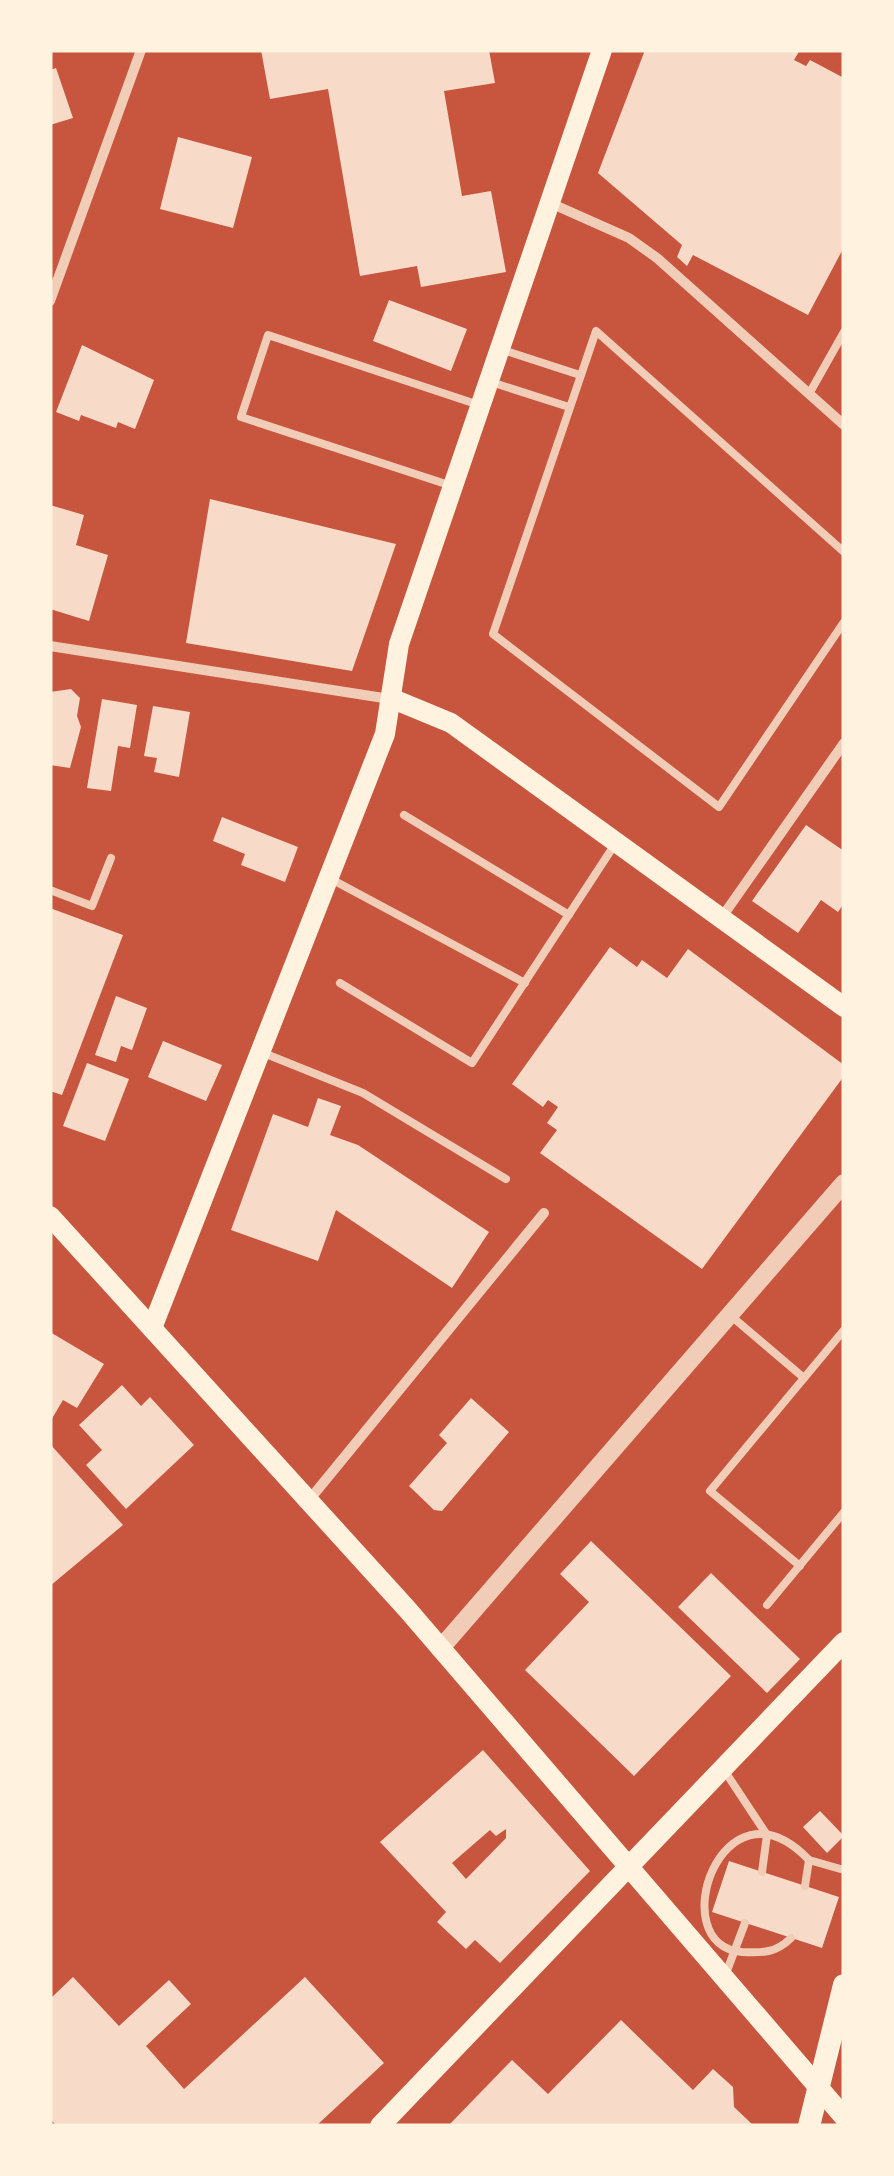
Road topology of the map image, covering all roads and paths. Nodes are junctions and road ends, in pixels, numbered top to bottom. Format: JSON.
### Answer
{"nodes":[{"id":1,"x":142,"y":50,"type":"edge"},
{"id":2,"x":602,"y":50,"type":"edge"},
{"id":3,"x":546,"y":201,"type":"junction"},
{"id":4,"x":50,"y":301,"type":"edge"},
{"id":5,"x":844,"y":332,"type":"edge"},
{"id":6,"x":498,"y":348,"type":"junction"},
{"id":7,"x":580,"y":375,"type":"junction"},
{"id":8,"x":487,"y":381,"type":"junction"},
{"id":9,"x":809,"y":394,"type":"junction"},
{"id":10,"x":478,"y":405,"type":"junction"},
{"id":11,"x":568,"y":407,"type":"junction"},
{"id":12,"x":844,"y":425,"type":"edge"},
{"id":13,"x":452,"y":486,"type":"junction"},
{"id":14,"x":844,"y":552,"type":"edge"},
{"id":15,"x":844,"y":622,"type":"edge"},
{"id":16,"x":50,"y":646,"type":"edge"},
{"id":17,"x":393,"y":699,"type":"junction"},
{"id":18,"x":844,"y":743,"type":"edge"},
{"id":19,"x":404,"y":814,"type":"dead end"},
{"id":20,"x":618,"y":840,"type":"junction"},
{"id":21,"x":111,"y":858,"type":"dead end"},
{"id":22,"x":328,"y":878,"type":"junction"},
{"id":23,"x":50,"y":890,"type":"edge"},
{"id":24,"x":569,"y":915,"type":"junction"},
{"id":25,"x":722,"y":917,"type":"junction"},
{"id":26,"x":340,"y":983,"type":"dead end"},
{"id":27,"x":525,"y":983,"type":"junction"},
{"id":28,"x":844,"y":1007,"type":"edge"},
{"id":29,"x":260,"y":1052,"type":"junction"},
{"id":30,"x":506,"y":1179,"type":"dead end"},
{"id":31,"x":844,"y":1183,"type":"edge"},
{"id":32,"x":544,"y":1213,"type":"dead end"},
{"id":33,"x":50,"y":1216,"type":"edge"},
{"id":34,"x":730,"y":1315,"type":"junction"},
{"id":35,"x":152,"y":1328,"type":"junction"},
{"id":36,"x":844,"y":1330,"type":"edge"},
{"id":37,"x":804,"y":1378,"type":"junction"},
{"id":38,"x":310,"y":1499,"type":"junction"},
{"id":39,"x":844,"y":1512,"type":"edge"},
{"id":40,"x":800,"y":1566,"type":"junction"},
{"id":41,"x":768,"y":1605,"type":"dead end"},
{"id":42,"x":844,"y":1642,"type":"edge"},
{"id":43,"x":440,"y":1649,"type":"junction"},
{"id":44,"x":723,"y":1769,"type":"junction"},
{"id":45,"x":767,"y":1834,"type":"junction"},
{"id":46,"x":809,"y":1860,"type":"junction"},
{"id":47,"x":626,"y":1870,"type":"junction"},
{"id":48,"x":844,"y":1870,"type":"edge"},
{"id":49,"x":762,"y":1872,"type":"dead end"},
{"id":50,"x":805,"y":1886,"type":"dead end"},
{"id":51,"x":745,"y":1923,"type":"dead end"},
{"id":52,"x":792,"y":1938,"type":"dead end"},
{"id":53,"x":734,"y":1951,"type":"junction"},
{"id":54,"x":724,"y":1980,"type":"junction"},
{"id":55,"x":844,"y":1985,"type":"edge"},
{"id":56,"x":816,"y":2084,"type":"junction"},
{"id":57,"x":844,"y":2117,"type":"edge"},
{"id":58,"x":380,"y":2126,"type":"edge"},
{"id":59,"x":809,"y":2126,"type":"edge"}],
"edges":[{"from":1,"to":4,"type":"street"},
{"from":2,"to":3,"type":"main road"},
{"from":3,"to":6,"type":"main road"},
{"from":3,"to":9,"type":"street"},
{"from":5,"to":9,"type":"lane"},
{"from":6,"to":7,"type":"lane"},
{"from":6,"to":8,"type":"main road"},
{"from":7,"to":11,"type":"lane"},
{"from":7,"to":14,"type":"lane"},
{"from":8,"to":10,"type":"main road"},
{"from":8,"to":11,"type":"lane"},
{"from":9,"to":12,"type":"street"},
{"from":10,"to":13,"type":"main road"},
{"from":10,"to":13,"type":"lane"},
{"from":11,"to":15,"type":"lane"},
{"from":13,"to":17,"type":"main road"},
{"from":16,"to":17,"type":"street"},
{"from":17,"to":20,"type":"main road"},
{"from":17,"to":22,"type":"main road"},
{"from":18,"to":25,"type":"street"},
{"from":19,"to":24,"type":"lane"},
{"from":20,"to":24,"type":"lane"},
{"from":20,"to":25,"type":"main road"},
{"from":21,"to":23,"type":"lane"},
{"from":22,"to":27,"type":"lane"},
{"from":22,"to":29,"type":"main road"},
{"from":24,"to":27,"type":"lane"},
{"from":25,"to":28,"type":"main road"},
{"from":26,"to":27,"type":"lane"},
{"from":29,"to":30,"type":"lane"},
{"from":29,"to":35,"type":"main road"},
{"from":31,"to":34,"type":"street"},
{"from":32,"to":38,"type":"street"},
{"from":33,"to":35,"type":"main road"},
{"from":34,"to":37,"type":"lane"},
{"from":34,"to":43,"type":"street"},
{"from":35,"to":38,"type":"main road"},
{"from":36,"to":37,"type":"lane"},
{"from":37,"to":40,"type":"lane"},
{"from":38,"to":43,"type":"main road"},
{"from":39,"to":40,"type":"lane"},
{"from":40,"to":41,"type":"lane"},
{"from":42,"to":44,"type":"main road"},
{"from":43,"to":47,"type":"main road"},
{"from":44,"to":45,"type":"lane"},
{"from":44,"to":47,"type":"main road"},
{"from":45,"to":46,"type":"lane"},
{"from":45,"to":49,"type":"lane"},
{"from":45,"to":53,"type":"lane"},
{"from":46,"to":48,"type":"lane"},
{"from":46,"to":50,"type":"lane"},
{"from":47,"to":54,"type":"main road"},
{"from":47,"to":58,"type":"main road"},
{"from":51,"to":53,"type":"lane"},
{"from":52,"to":53,"type":"lane"},
{"from":53,"to":54,"type":"lane"},
{"from":54,"to":56,"type":"main road"},
{"from":55,"to":56,"type":"main road"},
{"from":56,"to":57,"type":"main road"},
{"from":56,"to":59,"type":"main road"}]}
